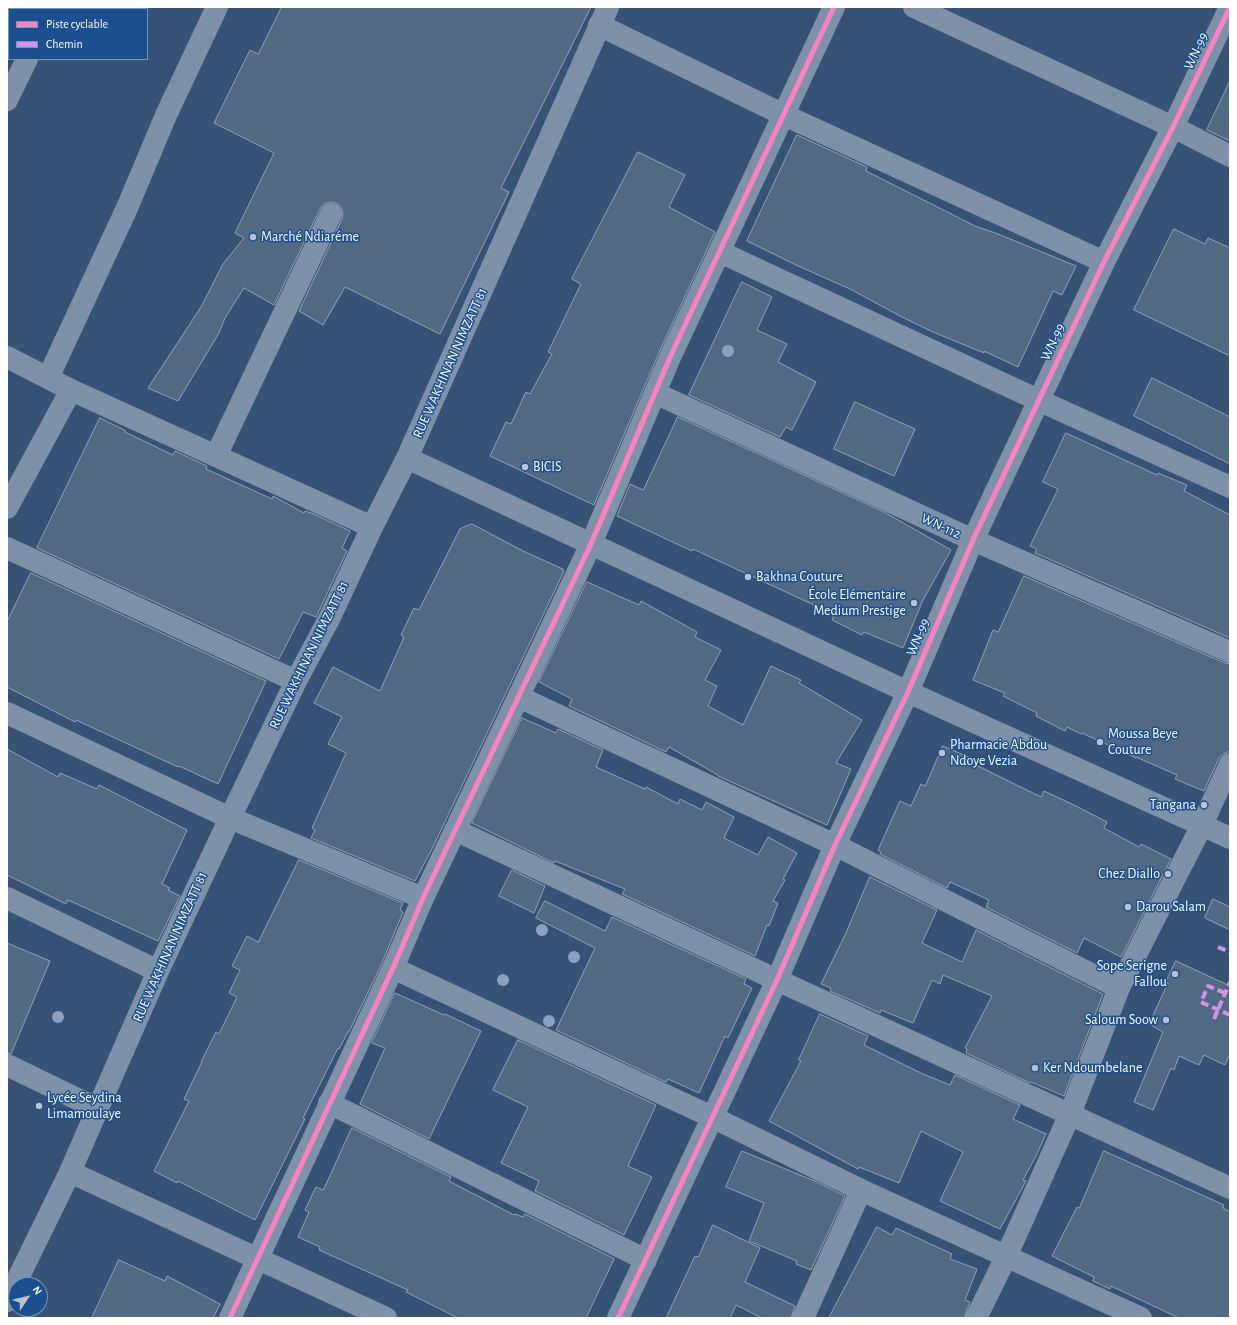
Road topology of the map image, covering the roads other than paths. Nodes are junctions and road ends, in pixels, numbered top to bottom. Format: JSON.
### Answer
{"nodes":[{"id":1,"x":217,"y":7,"type":"edge"},
{"id":2,"x":834,"y":7,"type":"edge"},
{"id":3,"x":914,"y":7,"type":"edge"},
{"id":4,"x":1230,"y":7,"type":"edge"},
{"id":5,"x":603,"y":16,"type":"edge"},
{"id":6,"x":27,"y":60,"type":"edge"},
{"id":7,"x":7,"y":100,"type":"edge"},
{"id":8,"x":784,"y":115,"type":"junction"},
{"id":9,"x":1173,"y":127,"type":"junction"},
{"id":10,"x":1230,"y":156,"type":"edge"},
{"id":11,"x":331,"y":214,"type":"dead end"},
{"id":12,"x":720,"y":252,"type":"junction"},
{"id":13,"x":1104,"y":262,"type":"junction"},
{"id":14,"x":7,"y":357,"type":"edge"},
{"id":15,"x":48,"y":378,"type":"junction"},
{"id":16,"x":71,"y":390,"type":"junction"},
{"id":17,"x":655,"y":393,"type":"junction"},
{"id":18,"x":1038,"y":400,"type":"junction"},
{"id":19,"x":216,"y":456,"type":"junction"},
{"id":20,"x":407,"y":458,"type":"junction"},
{"id":21,"x":1230,"y":487,"type":"edge"},
{"id":22,"x":7,"y":508,"type":"edge"},
{"id":23,"x":372,"y":527,"type":"junction"},
{"id":24,"x":973,"y":540,"type":"junction"},
{"id":25,"x":591,"y":544,"type":"junction"},
{"id":26,"x":7,"y":548,"type":"edge"},
{"id":27,"x":1230,"y":652,"type":"edge"},
{"id":28,"x":296,"y":681,"type":"junction"},
{"id":29,"x":908,"y":692,"type":"junction"},
{"id":30,"x":519,"y":697,"type":"junction"},
{"id":31,"x":7,"y":713,"type":"edge"},
{"id":32,"x":1230,"y":764,"type":"edge"},
{"id":33,"x":230,"y":818,"type":"junction"},
{"id":34,"x":1202,"y":825,"type":"junction"},
{"id":35,"x":455,"y":830,"type":"junction"},
{"id":36,"x":1230,"y":838,"type":"edge"},
{"id":37,"x":835,"y":845,"type":"junction"},
{"id":38,"x":7,"y":898,"type":"edge"},
{"id":39,"x":423,"y":898,"type":"junction"},
{"id":40,"x":393,"y":968,"type":"junction"},
{"id":41,"x":158,"y":971,"type":"junction"},
{"id":42,"x":777,"y":980,"type":"junction"},
{"id":43,"x":1119,"y":988,"type":"junction"},
{"id":44,"x":7,"y":1065,"type":"edge"},
{"id":45,"x":329,"y":1103,"type":"junction"},
{"id":46,"x":98,"y":1109,"type":"junction"},
{"id":47,"x":1070,"y":1114,"type":"junction"},
{"id":48,"x":712,"y":1117,"type":"junction"},
{"id":49,"x":70,"y":1172,"type":"junction"},
{"id":50,"x":1230,"y":1188,"type":"edge"},
{"id":51,"x":861,"y":1190,"type":"junction"},
{"id":52,"x":1006,"y":1256,"type":"junction"},
{"id":53,"x":258,"y":1259,"type":"junction"},
{"id":54,"x":646,"y":1260,"type":"junction"},
{"id":55,"x":7,"y":1301,"type":"edge"},
{"id":56,"x":230,"y":1318,"type":"edge"},
{"id":57,"x":386,"y":1318,"type":"edge"},
{"id":58,"x":618,"y":1318,"type":"edge"},
{"id":59,"x":803,"y":1318,"type":"edge"},
{"id":60,"x":976,"y":1318,"type":"edge"},
{"id":61,"x":1141,"y":1318,"type":"edge"}],
"edges":[{"from":1,"to":15,"type":"street"},
{"from":2,"to":8,"type":"street"},
{"from":3,"to":9,"type":"street"},
{"from":4,"to":9,"type":"street","name":"WN-99"},
{"from":5,"to":8,"type":"street"},
{"from":5,"to":20,"type":"street","name":"RUE WAKHINAN NIMZATT 81"},
{"from":6,"to":7,"type":"street"},
{"from":8,"to":12,"type":"street"},
{"from":8,"to":13,"type":"street"},
{"from":9,"to":10,"type":"street"},
{"from":9,"to":13,"type":"street","name":"WN-99"},
{"from":11,"to":19,"type":"street"},
{"from":12,"to":17,"type":"street"},
{"from":12,"to":18,"type":"street"},
{"from":13,"to":18,"type":"street","name":"WN-99"},
{"from":14,"to":15,"type":"street"},
{"from":15,"to":16,"type":"street"},
{"from":16,"to":19,"type":"street"},
{"from":16,"to":22,"type":"street"},
{"from":17,"to":24,"type":"street","name":"WN-112"},
{"from":17,"to":25,"type":"street"},
{"from":18,"to":21,"type":"street"},
{"from":18,"to":24,"type":"street","name":"WN-99"},
{"from":19,"to":23,"type":"street"},
{"from":20,"to":23,"type":"street","name":"RUE WAKHINAN NIMZATT 81"},
{"from":20,"to":25,"type":"street"},
{"from":23,"to":28,"type":"street","name":"RUE WAKHINAN NIMZATT 81"},
{"from":24,"to":27,"type":"street","name":"WN-112"},
{"from":24,"to":29,"type":"street","name":"WN-99"},
{"from":25,"to":29,"type":"street"},
{"from":25,"to":30,"type":"street"},
{"from":26,"to":28,"type":"street"},
{"from":28,"to":33,"type":"street","name":"RUE WAKHINAN NIMZATT 81"},
{"from":29,"to":34,"type":"street"},
{"from":29,"to":37,"type":"street","name":"WN-99"},
{"from":30,"to":35,"type":"street"},
{"from":30,"to":37,"type":"street"},
{"from":31,"to":33,"type":"street"},
{"from":32,"to":34,"type":"street"},
{"from":33,"to":39,"type":"street"},
{"from":33,"to":41,"type":"street","name":"RUE WAKHINAN NIMZATT 81"},
{"from":34,"to":36,"type":"street"},
{"from":34,"to":43,"type":"street"},
{"from":35,"to":39,"type":"street"},
{"from":35,"to":42,"type":"street"},
{"from":37,"to":42,"type":"street","name":"WN-99"},
{"from":37,"to":43,"type":"street"},
{"from":38,"to":41,"type":"street"},
{"from":39,"to":40,"type":"street"},
{"from":40,"to":45,"type":"street"},
{"from":40,"to":48,"type":"street"},
{"from":41,"to":46,"type":"street","name":"RUE WAKHINAN NIMZATT 81"},
{"from":42,"to":47,"type":"street"},
{"from":42,"to":48,"type":"street","name":"WN-99"},
{"from":43,"to":47,"type":"street"},
{"from":44,"to":46,"type":"street"},
{"from":45,"to":53,"type":"street"},
{"from":45,"to":54,"type":"street"},
{"from":46,"to":49,"type":"street","name":"RUE WAKHINAN NIMZATT 81"},
{"from":47,"to":50,"type":"street"},
{"from":47,"to":52,"type":"street"},
{"from":48,"to":51,"type":"street"},
{"from":48,"to":54,"type":"street","name":"WN-99"},
{"from":49,"to":53,"type":"street"},
{"from":49,"to":55,"type":"street","name":"RUE WAKHINAN NIMZATT 81"},
{"from":51,"to":52,"type":"street"},
{"from":51,"to":59,"type":"street"},
{"from":52,"to":60,"type":"street"},
{"from":52,"to":61,"type":"street"},
{"from":53,"to":56,"type":"street"},
{"from":53,"to":57,"type":"street"},
{"from":54,"to":58,"type":"street","name":"WN-99"}]}
